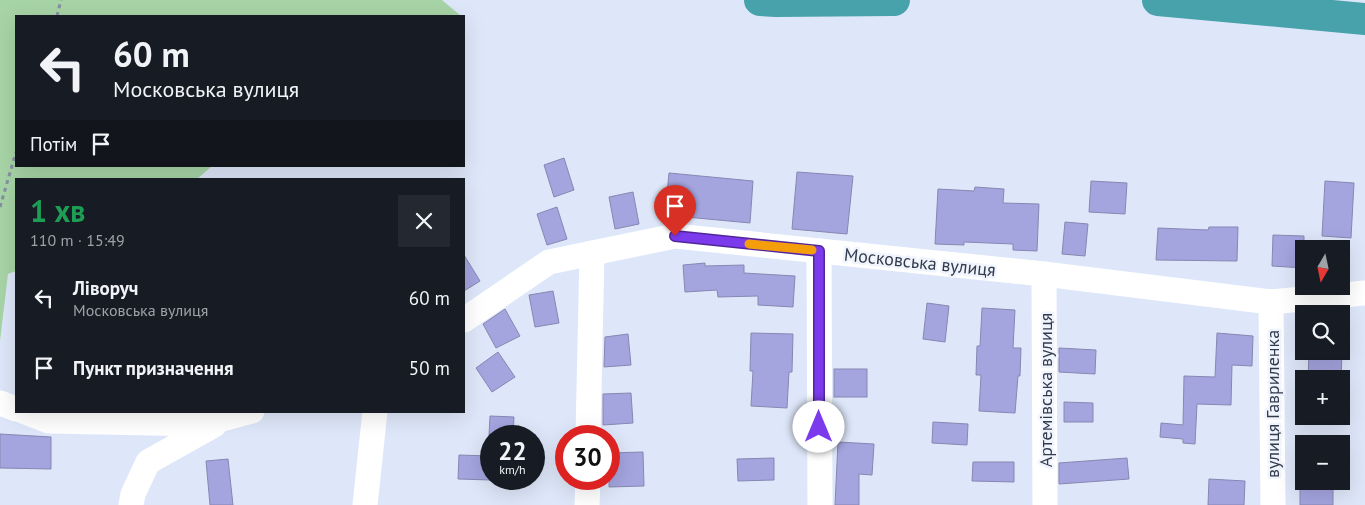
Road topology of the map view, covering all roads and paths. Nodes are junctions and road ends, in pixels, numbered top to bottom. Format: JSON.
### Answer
{"nodes":[{"id":1,"x":61,"y":0,"type":"edge"},
{"id":2,"x":57,"y":15,"type":"edge"},
{"id":3,"x":15,"y":155,"type":"edge"},
{"id":4,"x":0,"y":207,"type":"edge"},
{"id":5,"x":819,"y":251,"type":"junction"},
{"id":6,"x":592,"y":253,"type":"junction"},
{"id":7,"x":1044,"y":274,"type":"junction"},
{"id":8,"x":1365,"y":293,"type":"edge"},
{"id":9,"x":1271,"y":302,"type":"junction"},
{"id":10,"x":465,"y":319,"type":"edge"},
{"id":11,"x":0,"y":403,"type":"edge"},
{"id":12,"x":15,"y":409,"type":"edge"},
{"id":13,"x":28,"y":413,"type":"edge"},
{"id":14,"x":245,"y":413,"type":"edge"},
{"id":15,"x":375,"y":413,"type":"edge"},
{"id":16,"x":226,"y":418,"type":"junction"},
{"id":17,"x":588,"y":425,"type":"edge"},
{"id":18,"x":588,"y":490,"type":"edge"},
{"id":19,"x":131,"y":505,"type":"edge"},
{"id":20,"x":365,"y":505,"type":"edge"},
{"id":21,"x":587,"y":505,"type":"edge"},
{"id":22,"x":820,"y":505,"type":"edge"},
{"id":23,"x":1045,"y":505,"type":"edge"},
{"id":24,"x":1273,"y":505,"type":"edge"}],
"edges":[{"from":1,"to":2,"type":"path"},
{"from":3,"to":4,"type":"path"},
{"from":5,"to":6,"type":"street","name":"Московська вулиця"},
{"from":5,"to":7,"type":"street","name":"Московська вулиця"},
{"from":5,"to":22,"type":"street"},
{"from":6,"to":10,"type":"street","name":"Московська вулиця"},
{"from":6,"to":17,"type":"street"},
{"from":7,"to":9,"type":"street","name":"Московська вулиця"},
{"from":7,"to":23,"type":"street","name":"Артемівська вулиця"},
{"from":8,"to":9,"type":"street","name":"Московська вулиця"},
{"from":9,"to":24,"type":"street","name":"вулиця Гавриленка"},
{"from":11,"to":12,"type":"street"},
{"from":13,"to":16,"type":"street"},
{"from":14,"to":16,"type":"street"},
{"from":15,"to":20,"type":"street"},
{"from":16,"to":19,"type":"street"},
{"from":18,"to":21,"type":"street"}]}
